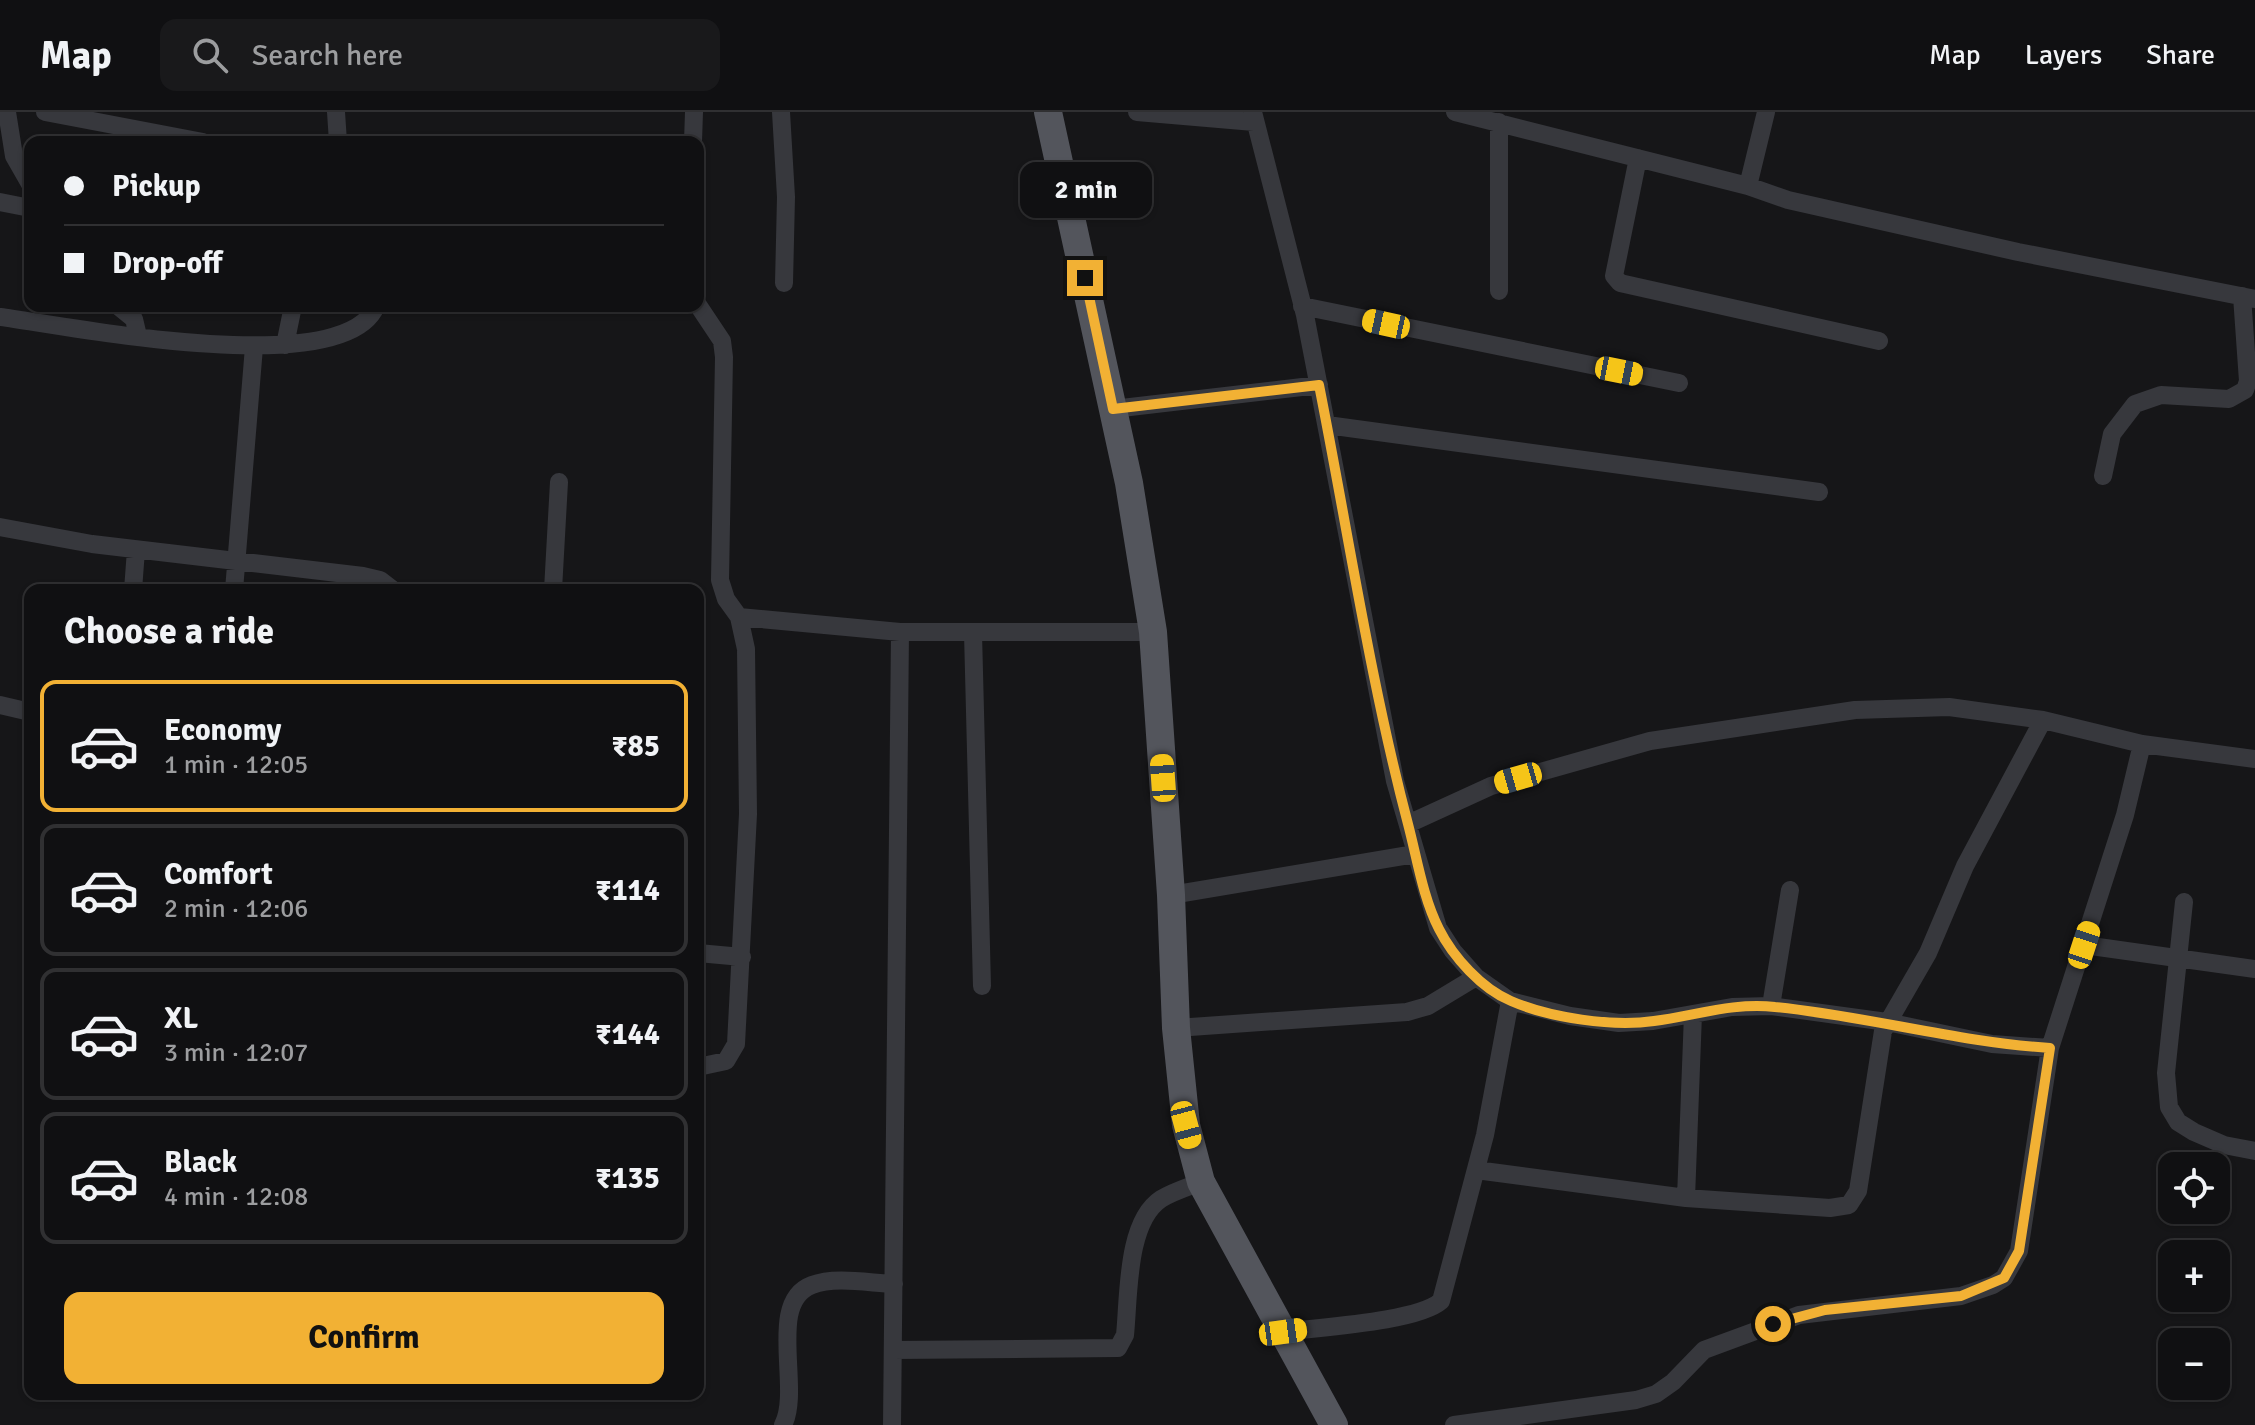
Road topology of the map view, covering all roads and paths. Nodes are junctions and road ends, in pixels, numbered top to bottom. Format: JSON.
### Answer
{"nodes":[{"id":1,"x":7,"y":112,"type":"edge"},
{"id":2,"x":45,"y":112,"type":"edge"},
{"id":3,"x":336,"y":112,"type":"edge"},
{"id":4,"x":694,"y":112,"type":"edge"},
{"id":5,"x":781,"y":112,"type":"edge"},
{"id":6,"x":1048,"y":112,"type":"edge"},
{"id":7,"x":1137,"y":112,"type":"edge"},
{"id":8,"x":1455,"y":112,"type":"edge"},
{"id":9,"x":1766,"y":112,"type":"edge"},
{"id":10,"x":1253,"y":117,"type":"edge"},
{"id":11,"x":1527,"y":120,"type":"edge"},
{"id":12,"x":1499,"y":122,"type":"junction"},
{"id":13,"x":171,"y":136,"type":"edge"},
{"id":14,"x":338,"y":136,"type":"edge"},
{"id":15,"x":693,"y":136,"type":"edge"},
{"id":16,"x":1638,"y":158,"type":"junction"},
{"id":17,"x":24,"y":174,"type":"edge"},
{"id":18,"x":1748,"y":186,"type":"junction"},
{"id":19,"x":0,"y":202,"type":"edge"},
{"id":20,"x":24,"y":207,"type":"edge"},
{"id":21,"x":784,"y":283,"type":"dead end"},
{"id":22,"x":1499,"y":291,"type":"dead end"},
{"id":23,"x":2248,"y":298,"type":"edge"},
{"id":24,"x":1302,"y":306,"type":"junction"},
{"id":25,"x":125,"y":312,"type":"edge"},
{"id":26,"x":292,"y":312,"type":"edge"},
{"id":27,"x":374,"y":312,"type":"edge"},
{"id":28,"x":703,"y":312,"type":"edge"},
{"id":29,"x":0,"y":317,"type":"edge"},
{"id":30,"x":138,"y":336,"type":"junction"},
{"id":31,"x":1879,"y":341,"type":"dead end"},
{"id":32,"x":285,"y":345,"type":"junction"},
{"id":33,"x":254,"y":347,"type":"junction"},
{"id":34,"x":1679,"y":383,"type":"dead end"},
{"id":35,"x":1319,"y":385,"type":"junction"},
{"id":36,"x":1113,"y":409,"type":"junction"},
{"id":37,"x":1327,"y":425,"type":"junction"},
{"id":38,"x":2103,"y":476,"type":"dead end"},
{"id":39,"x":559,"y":482,"type":"dead end"},
{"id":40,"x":1819,"y":492,"type":"dead end"},
{"id":41,"x":0,"y":527,"type":"edge"},
{"id":42,"x":136,"y":550,"type":"junction"},
{"id":43,"x":238,"y":562,"type":"junction"},
{"id":44,"x":318,"y":580,"type":"edge"},
{"id":45,"x":133,"y":584,"type":"edge"},
{"id":46,"x":235,"y":584,"type":"edge"},
{"id":47,"x":385,"y":584,"type":"edge"},
{"id":48,"x":553,"y":584,"type":"edge"},
{"id":49,"x":739,"y":617,"type":"junction"},
{"id":50,"x":900,"y":632,"type":"junction"},
{"id":51,"x":1153,"y":632,"type":"junction"},
{"id":52,"x":973,"y":633,"type":"junction"},
{"id":53,"x":0,"y":705,"type":"edge"},
{"id":54,"x":24,"y":711,"type":"edge"},
{"id":55,"x":2043,"y":720,"type":"junction"},
{"id":56,"x":2142,"y":744,"type":"junction"},
{"id":57,"x":2255,"y":759,"type":"edge"},
{"id":58,"x":1408,"y":824,"type":"junction"},
{"id":59,"x":1415,"y":854,"type":"junction"},
{"id":60,"x":1790,"y":890,"type":"dead end"},
{"id":61,"x":1171,"y":895,"type":"junction"},
{"id":62,"x":2184,"y":902,"type":"dead end"},
{"id":63,"x":2084,"y":945,"type":"junction"},
{"id":64,"x":704,"y":954,"type":"edge"},
{"id":65,"x":742,"y":957,"type":"junction"},
{"id":66,"x":2180,"y":958,"type":"junction"},
{"id":67,"x":2255,"y":969,"type":"edge"},
{"id":68,"x":1476,"y":977,"type":"junction"},
{"id":69,"x":982,"y":986,"type":"dead end"},
{"id":70,"x":1510,"y":1001,"type":"junction"},
{"id":71,"x":1771,"y":1006,"type":"junction"},
{"id":72,"x":1693,"y":1014,"type":"junction"},
{"id":73,"x":1887,"y":1022,"type":"junction"},
{"id":74,"x":1176,"y":1028,"type":"junction"},
{"id":75,"x":2050,"y":1048,"type":"junction"},
{"id":76,"x":704,"y":1066,"type":"edge"},
{"id":77,"x":2255,"y":1151,"type":"edge"},
{"id":78,"x":1476,"y":1170,"type":"junction"},
{"id":79,"x":1201,"y":1182,"type":"junction"},
{"id":80,"x":1686,"y":1198,"type":"junction"},
{"id":81,"x":894,"y":1284,"type":"junction"},
{"id":82,"x":1283,"y":1332,"type":"junction"},
{"id":83,"x":893,"y":1350,"type":"junction"},
{"id":84,"x":783,"y":1425,"type":"edge"},
{"id":85,"x":892,"y":1425,"type":"edge"},
{"id":86,"x":1334,"y":1425,"type":"edge"},
{"id":87,"x":1454,"y":1425,"type":"edge"}],
"edges":[{"from":1,"to":17,"type":"street"},
{"from":2,"to":13,"type":"street"},
{"from":3,"to":14,"type":"street"},
{"from":4,"to":15,"type":"street"},
{"from":5,"to":21,"type":"street"},
{"from":6,"to":36,"type":"main road"},
{"from":7,"to":10,"type":"street"},
{"from":8,"to":12,"type":"street"},
{"from":9,"to":18,"type":"street"},
{"from":10,"to":24,"type":"street"},
{"from":11,"to":12,"type":"street"},
{"from":11,"to":16,"type":"street"},
{"from":12,"to":22,"type":"street"},
{"from":16,"to":18,"type":"street"},
{"from":16,"to":31,"type":"street"},
{"from":18,"to":23,"type":"street"},
{"from":19,"to":20,"type":"street"},
{"from":23,"to":38,"type":"street"},
{"from":24,"to":34,"type":"street"},
{"from":24,"to":35,"type":"street"},
{"from":25,"to":30,"type":"street"},
{"from":26,"to":32,"type":"street"},
{"from":27,"to":32,"type":"street"},
{"from":28,"to":49,"type":"street"},
{"from":29,"to":30,"type":"street"},
{"from":30,"to":33,"type":"street"},
{"from":32,"to":33,"type":"street"},
{"from":33,"to":43,"type":"street"},
{"from":35,"to":36,"type":"street"},
{"from":35,"to":37,"type":"street"},
{"from":36,"to":51,"type":"main road"},
{"from":37,"to":40,"type":"street"},
{"from":37,"to":58,"type":"street"},
{"from":39,"to":48,"type":"street"},
{"from":41,"to":42,"type":"street"},
{"from":42,"to":43,"type":"street"},
{"from":42,"to":45,"type":"street"},
{"from":43,"to":44,"type":"street"},
{"from":43,"to":46,"type":"street"},
{"from":44,"to":47,"type":"street"},
{"from":49,"to":50,"type":"street"},
{"from":49,"to":65,"type":"street"},
{"from":50,"to":52,"type":"street"},
{"from":50,"to":81,"type":"street"},
{"from":51,"to":52,"type":"street"},
{"from":51,"to":61,"type":"main road"},
{"from":52,"to":69,"type":"street"},
{"from":53,"to":54,"type":"street"},
{"from":55,"to":56,"type":"street"},
{"from":55,"to":58,"type":"street"},
{"from":55,"to":73,"type":"street"},
{"from":56,"to":57,"type":"street"},
{"from":56,"to":63,"type":"street"},
{"from":58,"to":59,"type":"street"},
{"from":59,"to":61,"type":"street"},
{"from":59,"to":68,"type":"street"},
{"from":60,"to":71,"type":"street"},
{"from":61,"to":74,"type":"main road"},
{"from":62,"to":66,"type":"street"},
{"from":63,"to":66,"type":"street"},
{"from":63,"to":75,"type":"street"},
{"from":64,"to":65,"type":"street"},
{"from":65,"to":76,"type":"street"},
{"from":66,"to":67,"type":"street"},
{"from":66,"to":77,"type":"street"},
{"from":68,"to":70,"type":"street"},
{"from":68,"to":74,"type":"street"},
{"from":70,"to":72,"type":"street"},
{"from":70,"to":78,"type":"street"},
{"from":71,"to":72,"type":"street"},
{"from":71,"to":73,"type":"street"},
{"from":72,"to":80,"type":"street"},
{"from":73,"to":75,"type":"street"},
{"from":73,"to":80,"type":"street"},
{"from":74,"to":79,"type":"main road"},
{"from":75,"to":87,"type":"street"},
{"from":78,"to":80,"type":"street"},
{"from":78,"to":82,"type":"street"},
{"from":79,"to":82,"type":"main road"},
{"from":79,"to":83,"type":"street"},
{"from":81,"to":83,"type":"street"},
{"from":81,"to":84,"type":"street"},
{"from":82,"to":86,"type":"main road"},
{"from":83,"to":85,"type":"street"}]}
